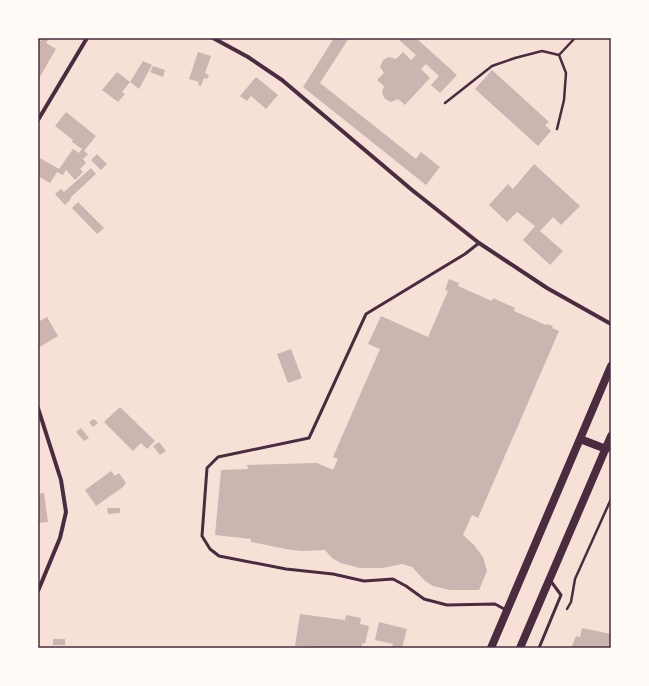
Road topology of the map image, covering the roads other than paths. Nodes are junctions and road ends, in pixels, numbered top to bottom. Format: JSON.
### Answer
{"nodes":[{"id":1,"x":87,"y":38,"type":"edge"},
{"id":2,"x":213,"y":38,"type":"edge"},
{"id":3,"x":38,"y":120,"type":"edge"},
{"id":4,"x":479,"y":243,"type":"junction"},
{"id":5,"x":611,"y":324,"type":"edge"},
{"id":6,"x":611,"y":366,"type":"edge"},
{"id":7,"x":38,"y":408,"type":"edge"},
{"id":8,"x":611,"y":436,"type":"edge"},
{"id":9,"x":580,"y":439,"type":"junction"},
{"id":10,"x":606,"y":449,"type":"junction"},
{"id":11,"x":550,"y":579,"type":"junction"},
{"id":12,"x":38,"y":591,"type":"edge"},
{"id":13,"x":507,"y":610,"type":"junction"},
{"id":14,"x":491,"y":648,"type":"edge"},
{"id":15,"x":520,"y":648,"type":"edge"},
{"id":16,"x":539,"y":648,"type":"edge"}],
"edges":[{"from":1,"to":3,"type":"street"},
{"from":2,"to":4,"type":"street"},
{"from":4,"to":5,"type":"street"},
{"from":4,"to":13,"type":"lane"},
{"from":6,"to":9,"type":"main road"},
{"from":7,"to":12,"type":"street"},
{"from":8,"to":10,"type":"main road"},
{"from":9,"to":10,"type":"main road"},
{"from":9,"to":13,"type":"main road"},
{"from":10,"to":11,"type":"main road"},
{"from":11,"to":15,"type":"main road"},
{"from":11,"to":16,"type":"lane"},
{"from":13,"to":14,"type":"main road"}]}
